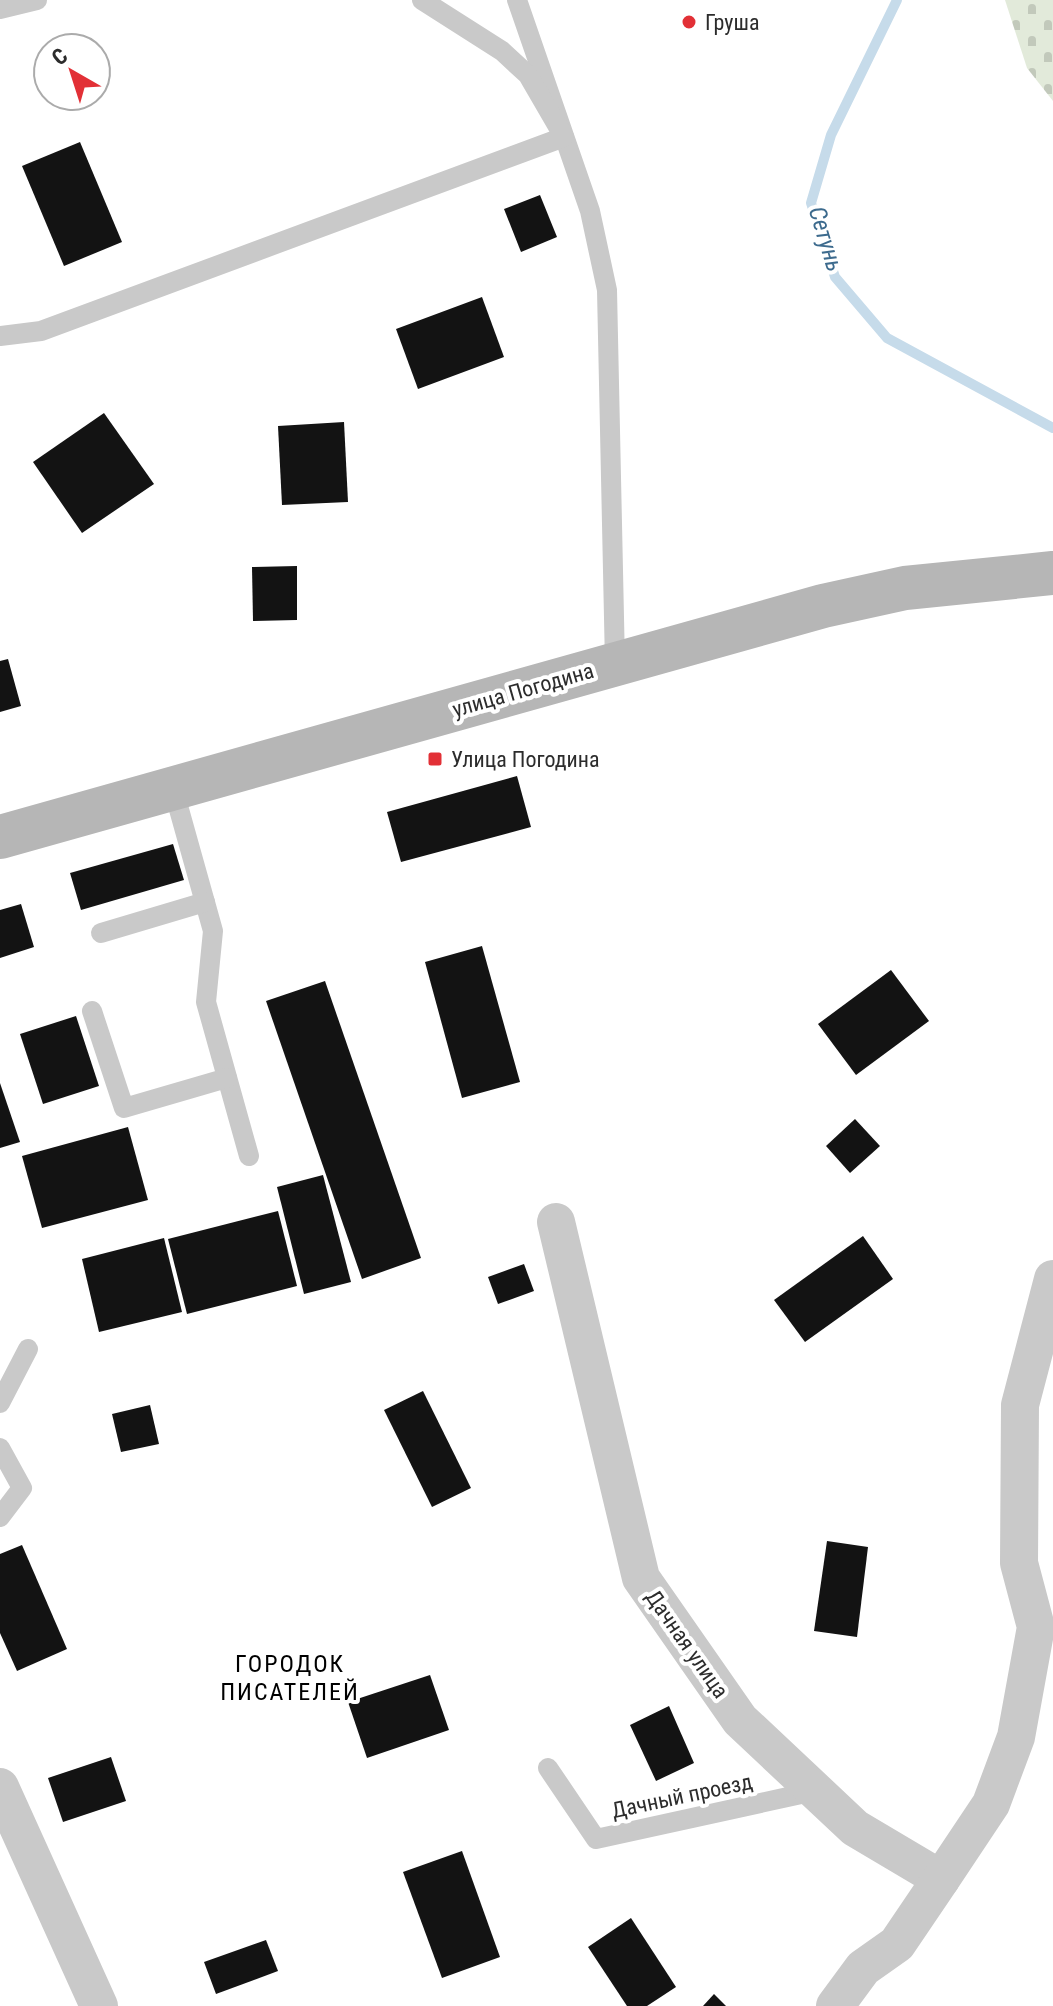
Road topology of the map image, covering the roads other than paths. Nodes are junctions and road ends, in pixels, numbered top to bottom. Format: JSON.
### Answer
{"nodes":[{"id":1,"x":37,"y":0,"type":"edge"},
{"id":2,"x":422,"y":0,"type":"edge"},
{"id":3,"x":517,"y":0,"type":"edge"},
{"id":4,"x":0,"y":9,"type":"edge"},
{"id":5,"x":564,"y":137,"type":"junction"},
{"id":6,"x":0,"y":336,"type":"edge"},
{"id":7,"x":1049,"y":576,"type":"edge"},
{"id":8,"x":615,"y":664,"type":"junction"},
{"id":9,"x":173,"y":788,"type":"junction"},
{"id":10,"x":0,"y":837,"type":"edge"},
{"id":11,"x":205,"y":902,"type":"junction"},
{"id":12,"x":101,"y":933,"type":"dead end"},
{"id":13,"x":92,"y":1011,"type":"dead end"},
{"id":14,"x":227,"y":1078,"type":"junction"},
{"id":15,"x":249,"y":1156,"type":"dead end"},
{"id":16,"x":556,"y":1222,"type":"dead end"},
{"id":17,"x":1053,"y":1279,"type":"edge"},
{"id":18,"x":28,"y":1349,"type":"dead end"},
{"id":19,"x":0,"y":1403,"type":"edge"},
{"id":20,"x":0,"y":1448,"type":"edge"},
{"id":21,"x":1037,"y":1466,"type":"edge"},
{"id":22,"x":0,"y":1517,"type":"edge"},
{"id":23,"x":548,"y":1768,"type":"dead end"},
{"id":24,"x":0,"y":1787,"type":"edge"},
{"id":25,"x":815,"y":1791,"type":"junction"},
{"id":26,"x":941,"y":1879,"type":"junction"},
{"id":27,"x":99,"y":2006,"type":"edge"},
{"id":28,"x":835,"y":2006,"type":"edge"}],
"edges":[{"from":1,"to":4,"type":"lane"},
{"from":2,"to":5,"type":"lane"},
{"from":3,"to":5,"type":"lane"},
{"from":5,"to":6,"type":"lane"},
{"from":5,"to":8,"type":"lane"},
{"from":7,"to":8,"type":"main road","name":"улица Погодина"},
{"from":8,"to":9,"type":"main road","name":"улица Погодина"},
{"from":9,"to":10,"type":"main road","name":"улица Погодина"},
{"from":9,"to":11,"type":"lane"},
{"from":11,"to":12,"type":"lane"},
{"from":11,"to":14,"type":"lane"},
{"from":13,"to":14,"type":"lane"},
{"from":14,"to":15,"type":"lane"},
{"from":16,"to":25,"type":"street","name":"Дачная улица"},
{"from":17,"to":21,"type":"street"},
{"from":18,"to":19,"type":"lane"},
{"from":20,"to":22,"type":"lane"},
{"from":21,"to":26,"type":"street"},
{"from":23,"to":25,"type":"lane","name":"Дачный проезд"},
{"from":24,"to":27,"type":"street"},
{"from":25,"to":26,"type":"street","name":"Дачная улица"},
{"from":26,"to":28,"type":"street"}]}
